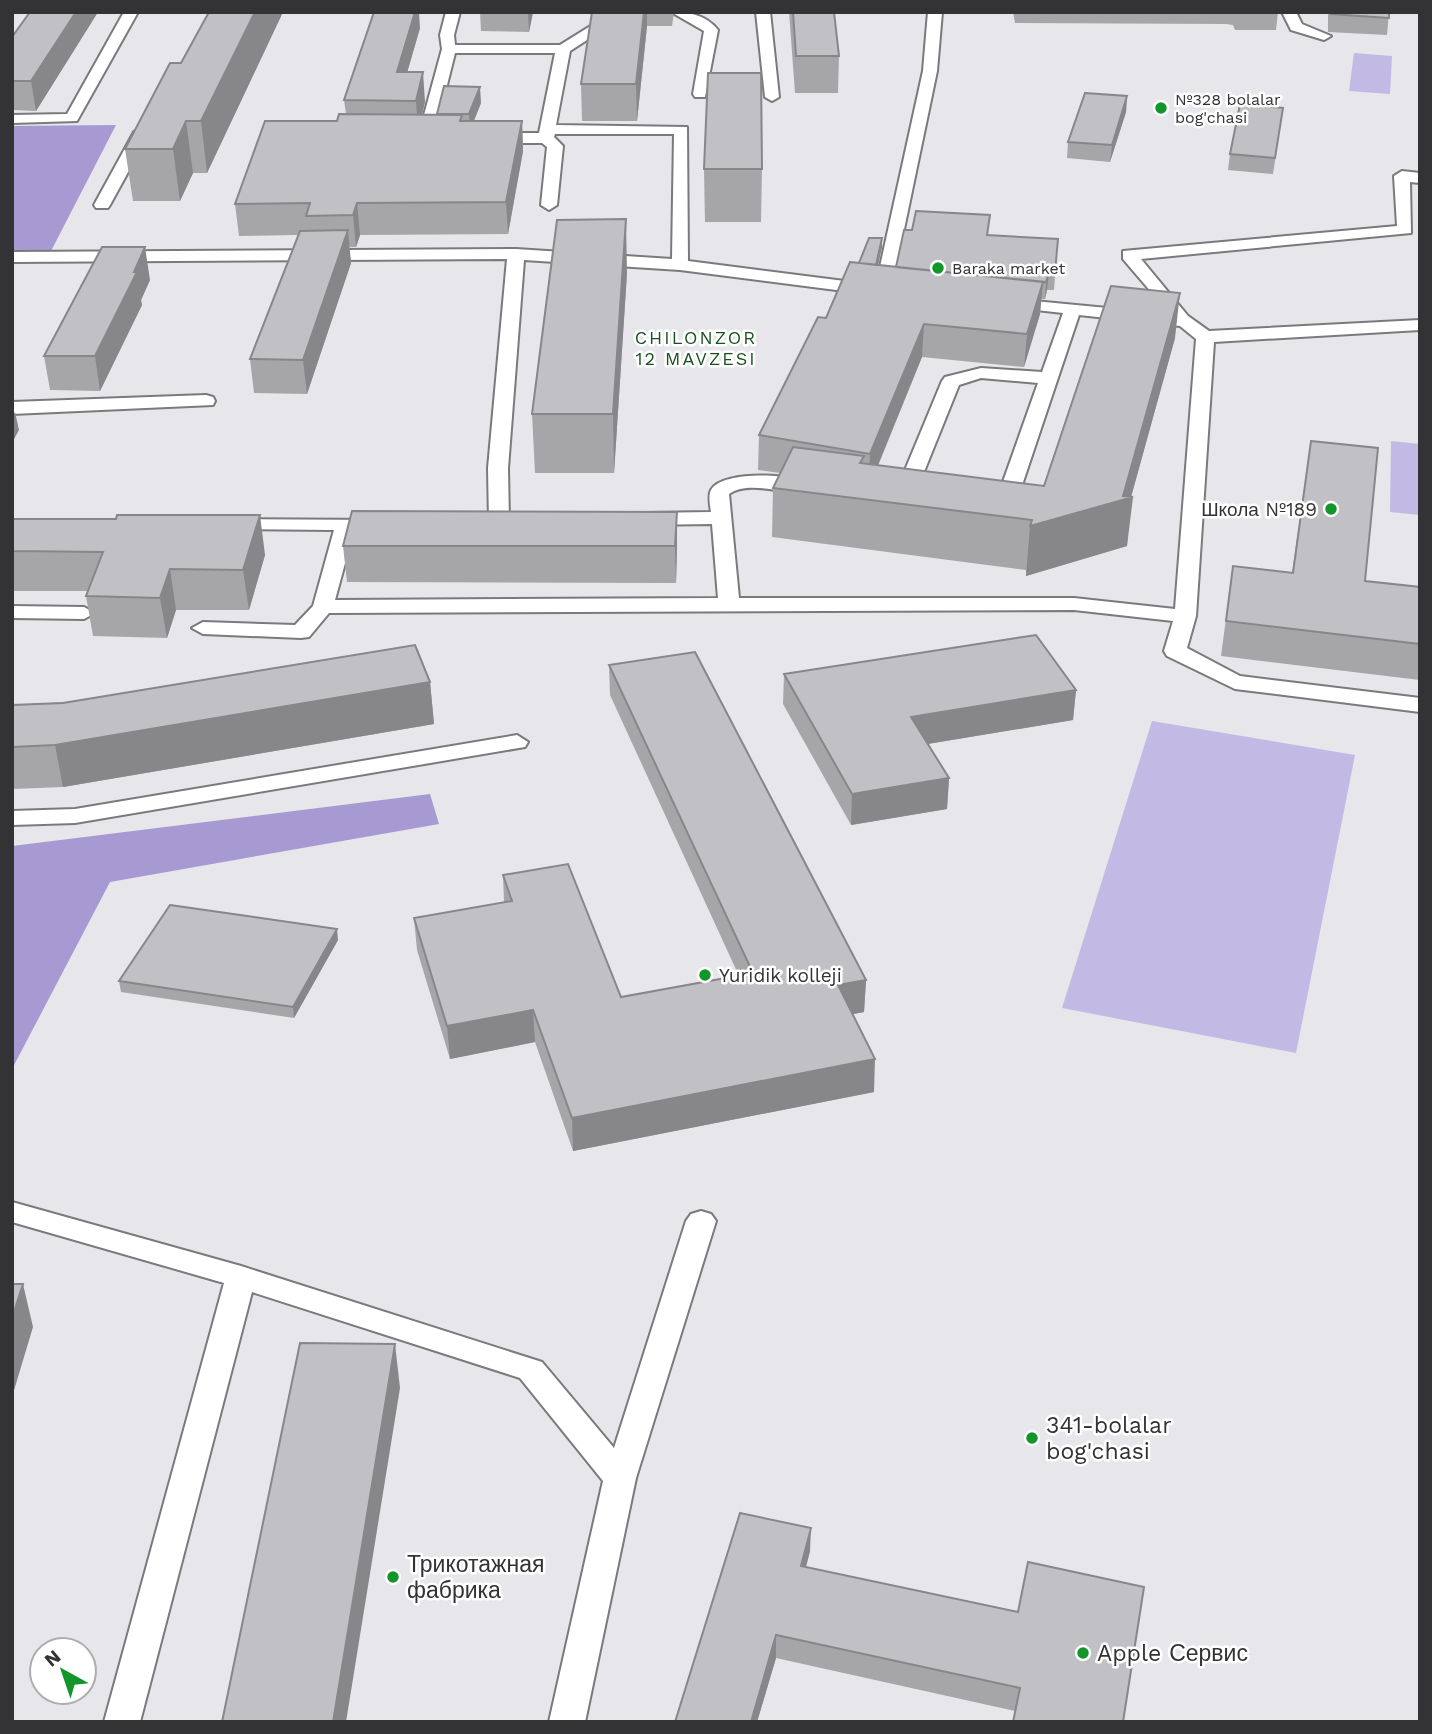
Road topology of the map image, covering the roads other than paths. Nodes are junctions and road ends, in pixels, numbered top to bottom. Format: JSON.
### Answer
{"nodes":[{"id":1,"x":131,"y":12,"type":"edge"},
{"id":2,"x":453,"y":12,"type":"edge"},
{"id":3,"x":623,"y":12,"type":"edge"},
{"id":4,"x":678,"y":12,"type":"edge"},
{"id":5,"x":763,"y":12,"type":"edge"},
{"id":6,"x":935,"y":12,"type":"edge"},
{"id":7,"x":1289,"y":12,"type":"edge"},
{"id":8,"x":1324,"y":36,"type":"dead end"},
{"id":9,"x":449,"y":49,"type":"junction"},
{"id":10,"x":563,"y":49,"type":"junction"},
{"id":11,"x":700,"y":94,"type":"dead end"},
{"id":12,"x":772,"y":97,"type":"dead end"},
{"id":13,"x":150,"y":118,"type":"edge"},
{"id":14,"x":12,"y":119,"type":"edge"},
{"id":15,"x":547,"y":134,"type":"junction"},
{"id":16,"x":426,"y":137,"type":"edge"},
{"id":17,"x":479,"y":138,"type":"edge"},
{"id":18,"x":1420,"y":178,"type":"edge"},
{"id":19,"x":102,"y":205,"type":"dead end"},
{"id":20,"x":549,"y":205,"type":"dead end"},
{"id":21,"x":1413,"y":230,"type":"edge"},
{"id":22,"x":516,"y":254,"type":"junction"},
{"id":23,"x":12,"y":257,"type":"edge"},
{"id":24,"x":680,"y":265,"type":"junction"},
{"id":25,"x":883,"y":291,"type":"junction"},
{"id":26,"x":910,"y":293,"type":"edge"},
{"id":27,"x":992,"y":300,"type":"edge"},
{"id":28,"x":1073,"y":308,"type":"junction"},
{"id":29,"x":1185,"y":321,"type":"junction"},
{"id":30,"x":1420,"y":325,"type":"edge"},
{"id":31,"x":1205,"y":338,"type":"junction"},
{"id":32,"x":1049,"y":378,"type":"junction"},
{"id":33,"x":206,"y":401,"type":"dead end"},
{"id":34,"x":12,"y":408,"type":"edge"},
{"id":35,"x":823,"y":490,"type":"edge"},
{"id":36,"x":924,"y":503,"type":"edge"},
{"id":37,"x":969,"y":503,"type":"edge"},
{"id":38,"x":722,"y":518,"type":"junction"},
{"id":39,"x":624,"y":519,"type":"edge"},
{"id":40,"x":499,"y":522,"type":"edge"},
{"id":41,"x":401,"y":523,"type":"edge"},
{"id":42,"x":346,"y":524,"type":"junction"},
{"id":43,"x":207,"y":525,"type":"edge"},
{"id":44,"x":729,"y":604,"type":"junction"},
{"id":45,"x":323,"y":607,"type":"junction"},
{"id":46,"x":12,"y":612,"type":"edge"},
{"id":47,"x":84,"y":613,"type":"edge"},
{"id":48,"x":1185,"y":616,"type":"junction"},
{"id":49,"x":203,"y":628,"type":"dead end"},
{"id":50,"x":1420,"y":705,"type":"edge"},
{"id":51,"x":517,"y":742,"type":"dead end"},
{"id":52,"x":12,"y":818,"type":"edge"},
{"id":53,"x":12,"y":1212,"type":"edge"},
{"id":54,"x":701,"y":1222,"type":"dead end"},
{"id":55,"x":241,"y":1277,"type":"junction"},
{"id":56,"x":620,"y":1478,"type":"junction"},
{"id":57,"x":122,"y":1722,"type":"edge"},
{"id":58,"x":567,"y":1722,"type":"edge"}],
"edges":[{"from":1,"to":14,"type":"lane"},
{"from":2,"to":9,"type":"lane"},
{"from":3,"to":10,"type":"lane"},
{"from":4,"to":11,"type":"lane"},
{"from":5,"to":12,"type":"lane"},
{"from":6,"to":25,"type":"lane"},
{"from":7,"to":8,"type":"lane"},
{"from":9,"to":10,"type":"lane"},
{"from":9,"to":16,"type":"lane"},
{"from":10,"to":15,"type":"lane"},
{"from":13,"to":19,"type":"lane"},
{"from":15,"to":17,"type":"lane"},
{"from":15,"to":20,"type":"lane"},
{"from":15,"to":24,"type":"lane"},
{"from":18,"to":21,"type":"lane"},
{"from":21,"to":29,"type":"lane"},
{"from":22,"to":23,"type":"lane"},
{"from":22,"to":24,"type":"lane"},
{"from":22,"to":40,"type":"lane"},
{"from":24,"to":25,"type":"lane"},
{"from":25,"to":26,"type":"lane"},
{"from":27,"to":28,"type":"lane"},
{"from":28,"to":29,"type":"lane"},
{"from":28,"to":32,"type":"lane"},
{"from":29,"to":31,"type":"lane"},
{"from":30,"to":31,"type":"lane"},
{"from":31,"to":48,"type":"lane"},
{"from":32,"to":36,"type":"lane"},
{"from":32,"to":37,"type":"lane"},
{"from":33,"to":34,"type":"lane"},
{"from":35,"to":38,"type":"lane"},
{"from":38,"to":39,"type":"lane"},
{"from":38,"to":44,"type":"lane"},
{"from":41,"to":42,"type":"lane"},
{"from":42,"to":43,"type":"lane"},
{"from":42,"to":45,"type":"lane"},
{"from":44,"to":45,"type":"lane"},
{"from":44,"to":48,"type":"lane"},
{"from":45,"to":49,"type":"lane"},
{"from":46,"to":47,"type":"lane"},
{"from":48,"to":50,"type":"lane"},
{"from":51,"to":52,"type":"lane"},
{"from":53,"to":55,"type":"lane"},
{"from":54,"to":56,"type":"lane"},
{"from":55,"to":56,"type":"lane"},
{"from":55,"to":57,"type":"lane"},
{"from":56,"to":58,"type":"lane"}]}
